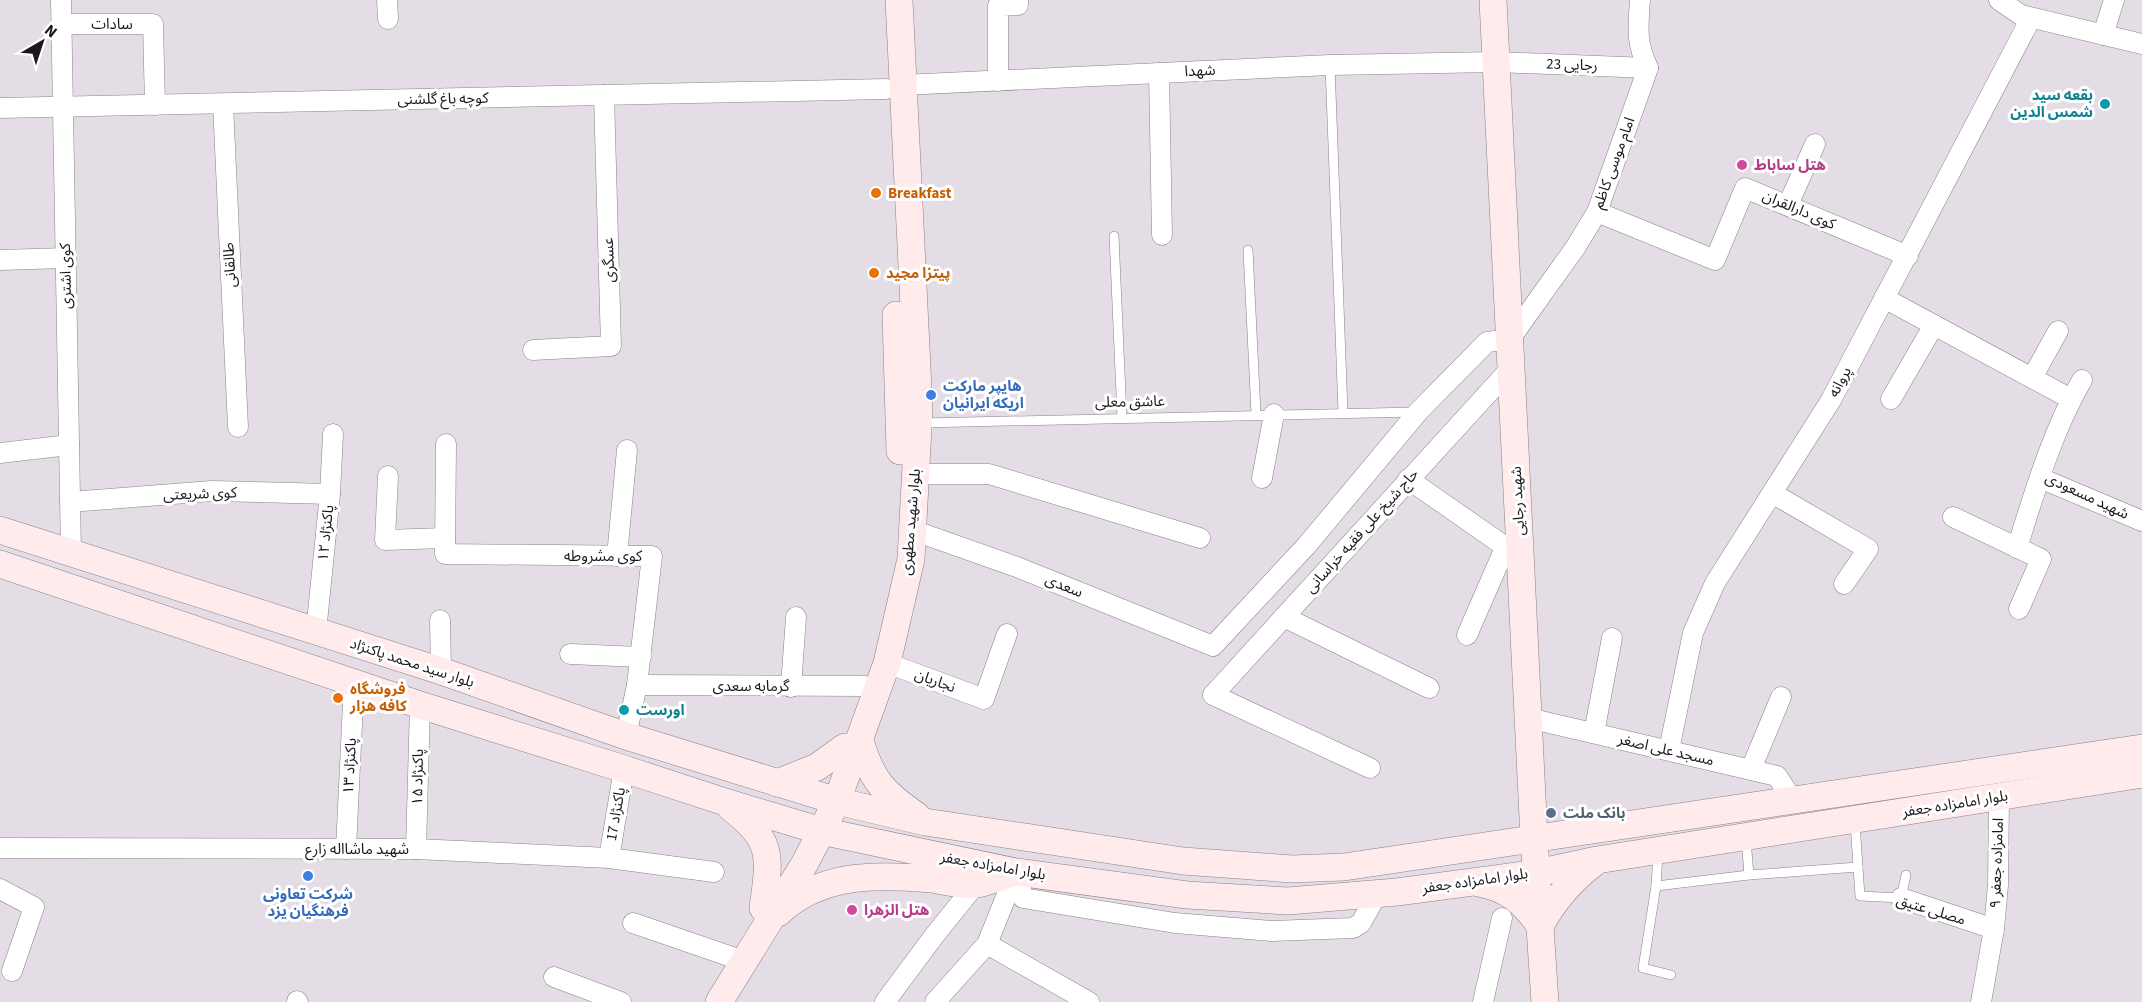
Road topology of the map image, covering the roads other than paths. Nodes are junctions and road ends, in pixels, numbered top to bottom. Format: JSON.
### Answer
{"nodes":[{"id":1,"x":61,"y":0,"type":"edge"},
{"id":2,"x":883,"y":0,"type":"edge"},
{"id":3,"x":899,"y":0,"type":"edge"},
{"id":4,"x":1018,"y":0,"type":"edge"},
{"id":5,"x":1493,"y":0,"type":"edge"},
{"id":6,"x":1640,"y":0,"type":"edge"},
{"id":7,"x":1999,"y":0,"type":"edge"},
{"id":8,"x":2114,"y":0,"type":"edge"},
{"id":9,"x":2031,"y":18,"type":"junction"},
{"id":10,"x":61,"y":24,"type":"junction"},
{"id":11,"x":2103,"y":35,"type":"junction"},
{"id":12,"x":2142,"y":44,"type":"edge"},
{"id":13,"x":1496,"y":62,"type":"junction"},
{"id":14,"x":1330,"y":65,"type":"junction"},
{"id":15,"x":1648,"y":68,"type":"junction"},
{"id":16,"x":1159,"y":73,"type":"junction"},
{"id":17,"x":998,"y":81,"type":"junction"},
{"id":18,"x":895,"y":87,"type":"junction"},
{"id":19,"x":604,"y":95,"type":"junction"},
{"id":20,"x":223,"y":104,"type":"junction"},
{"id":21,"x":155,"y":105,"type":"junction"},
{"id":22,"x":63,"y":107,"type":"junction"},
{"id":23,"x":0,"y":108,"type":"edge"},
{"id":24,"x":1815,"y":144,"type":"dead end"},
{"id":25,"x":1788,"y":205,"type":"junction"},
{"id":26,"x":1597,"y":213,"type":"junction"},
{"id":27,"x":1162,"y":235,"type":"dead end"},
{"id":28,"x":1114,"y":236,"type":"dead end"},
{"id":29,"x":1248,"y":250,"type":"dead end"},
{"id":30,"x":1908,"y":256,"type":"junction"},
{"id":31,"x":66,"y":258,"type":"junction"},
{"id":32,"x":0,"y":260,"type":"edge"},
{"id":33,"x":1884,"y":298,"type":"junction"},
{"id":34,"x":1934,"y":325,"type":"junction"},
{"id":35,"x":2058,"y":331,"type":"dead end"},
{"id":36,"x":1510,"y":339,"type":"junction"},
{"id":37,"x":533,"y":350,"type":"dead end"},
{"id":38,"x":1511,"y":368,"type":"junction"},
{"id":39,"x":2032,"y":378,"type":"junction"},
{"id":40,"x":2082,"y":380,"type":"dead end"},
{"id":41,"x":1891,"y":399,"type":"dead end"},
{"id":42,"x":2071,"y":399,"type":"junction"},
{"id":43,"x":1343,"y":412,"type":"junction"},
{"id":44,"x":1418,"y":412,"type":"junction"},
{"id":45,"x":1265,"y":414,"type":"junction"},
{"id":46,"x":1122,"y":417,"type":"junction"},
{"id":47,"x":918,"y":423,"type":"junction"},
{"id":48,"x":238,"y":426,"type":"dead end"},
{"id":49,"x":333,"y":434,"type":"dead end"},
{"id":50,"x":446,"y":444,"type":"dead end"},
{"id":51,"x":69,"y":445,"type":"junction"},
{"id":52,"x":627,"y":450,"type":"dead end"},
{"id":53,"x":0,"y":453,"type":"edge"},
{"id":54,"x":916,"y":474,"type":"junction"},
{"id":55,"x":388,"y":476,"type":"dead end"},
{"id":56,"x":1262,"y":478,"type":"dead end"},
{"id":57,"x":2040,"y":478,"type":"junction"},
{"id":58,"x":1408,"y":479,"type":"junction"},
{"id":59,"x":1772,"y":493,"type":"junction"},
{"id":60,"x":330,"y":494,"type":"junction"},
{"id":61,"x":70,"y":502,"type":"junction"},
{"id":62,"x":1953,"y":517,"type":"dead end"},
{"id":63,"x":2142,"y":521,"type":"edge"},
{"id":64,"x":0,"y":530,"type":"edge"},
{"id":65,"x":912,"y":530,"type":"junction"},
{"id":66,"x":1200,"y":538,"type":"dead end"},
{"id":67,"x":445,"y":546,"type":"junction"},
{"id":68,"x":2017,"y":548,"type":"junction"},
{"id":69,"x":71,"y":552,"type":"junction"},
{"id":70,"x":1513,"y":552,"type":"junction"},
{"id":71,"x":617,"y":556,"type":"junction"},
{"id":72,"x":0,"y":564,"type":"edge"},
{"id":73,"x":1845,"y":584,"type":"dead end"},
{"id":74,"x":2019,"y":609,"type":"dead end"},
{"id":75,"x":796,"y":617,"type":"dead end"},
{"id":76,"x":1284,"y":617,"type":"junction"},
{"id":77,"x":440,"y":620,"type":"dead end"},
{"id":78,"x":316,"y":632,"type":"junction"},
{"id":79,"x":1007,"y":634,"type":"dead end"},
{"id":80,"x":1467,"y":635,"type":"dead end"},
{"id":81,"x":1612,"y":638,"type":"dead end"},
{"id":82,"x":570,"y":654,"type":"dead end"},
{"id":83,"x":390,"y":655,"type":"junction"},
{"id":84,"x":641,"y":657,"type":"junction"},
{"id":85,"x":887,"y":663,"type":"junction"},
{"id":86,"x":441,"y":671,"type":"junction"},
{"id":87,"x":354,"y":682,"type":"junction"},
{"id":88,"x":637,"y":685,"type":"junction"},
{"id":89,"x":865,"y":686,"type":"junction"},
{"id":90,"x":791,"y":687,"type":"junction"},
{"id":91,"x":1429,"y":688,"type":"dead end"},
{"id":92,"x":382,"y":692,"type":"junction"},
{"id":93,"x":1781,"y":697,"type":"dead end"},
{"id":94,"x":420,"y":705,"type":"junction"},
{"id":95,"x":1528,"y":718,"type":"junction"},
{"id":96,"x":1594,"y":733,"type":"junction"},
{"id":97,"x":626,"y":736,"type":"junction"},
{"id":98,"x":852,"y":744,"type":"junction"},
{"id":99,"x":2142,"y":748,"type":"edge"},
{"id":100,"x":1669,"y":750,"type":"junction"},
{"id":101,"x":1370,"y":768,"type":"dead end"},
{"id":102,"x":624,"y":769,"type":"junction"},
{"id":103,"x":1751,"y":769,"type":"junction"},
{"id":104,"x":2142,"y":774,"type":"edge"},
{"id":105,"x":777,"y":783,"type":"junction"},
{"id":106,"x":1532,"y":791,"type":"junction"},
{"id":107,"x":1999,"y":797,"type":"junction"},
{"id":108,"x":830,"y":799,"type":"junction"},
{"id":109,"x":1792,"y":799,"type":"junction"},
{"id":110,"x":725,"y":802,"type":"junction"},
{"id":111,"x":1855,"y":819,"type":"junction"},
{"id":112,"x":925,"y":822,"type":"junction"},
{"id":113,"x":1615,"y":826,"type":"junction"},
{"id":114,"x":814,"y":829,"type":"junction"},
{"id":115,"x":1580,"y":831,"type":"junction"},
{"id":116,"x":1746,"y":836,"type":"junction"},
{"id":117,"x":1534,"y":838,"type":"junction"},
{"id":118,"x":1498,"y":843,"type":"junction"},
{"id":119,"x":0,"y":848,"type":"edge"},
{"id":120,"x":346,"y":849,"type":"junction"},
{"id":121,"x":416,"y":849,"type":"junction"},
{"id":122,"x":1658,"y":850,"type":"junction"},
{"id":123,"x":609,"y":858,"type":"junction"},
{"id":124,"x":1609,"y":858,"type":"junction"},
{"id":125,"x":1858,"y":867,"type":"junction"},
{"id":126,"x":714,"y":872,"type":"dead end"},
{"id":127,"x":1016,"y":872,"type":"junction"},
{"id":128,"x":1537,"y":873,"type":"junction"},
{"id":129,"x":1749,"y":875,"type":"junction"},
{"id":130,"x":1906,"y":875,"type":"dead end"},
{"id":131,"x":1473,"y":882,"type":"junction"},
{"id":132,"x":975,"y":885,"type":"junction"},
{"id":133,"x":1656,"y":886,"type":"junction"},
{"id":134,"x":0,"y":889,"type":"edge"},
{"id":135,"x":1901,"y":898,"type":"junction"},
{"id":136,"x":764,"y":916,"type":"junction"},
{"id":137,"x":1502,"y":918,"type":"dead end"},
{"id":138,"x":633,"y":923,"type":"dead end"},
{"id":139,"x":1540,"y":926,"type":"junction"},
{"id":140,"x":1994,"y":930,"type":"junction"},
{"id":141,"x":987,"y":944,"type":"junction"},
{"id":142,"x":732,"y":957,"type":"junction"},
{"id":143,"x":12,"y":971,"type":"dead end"},
{"id":144,"x":1671,"y":975,"type":"dead end"},
{"id":145,"x":554,"y":977,"type":"dead end"},
{"id":146,"x":621,"y":1002,"type":"edge"},
{"id":147,"x":704,"y":1002,"type":"edge"},
{"id":148,"x":719,"y":1002,"type":"edge"},
{"id":149,"x":885,"y":1002,"type":"edge"},
{"id":150,"x":935,"y":1002,"type":"edge"},
{"id":151,"x":1089,"y":1002,"type":"edge"},
{"id":152,"x":1483,"y":1002,"type":"edge"},
{"id":153,"x":1545,"y":1002,"type":"edge"},
{"id":154,"x":1981,"y":1002,"type":"edge"}],
"edges":[{"from":1,"to":10,"type":"street","name":"کوی اشتری"},
{"from":2,"to":18,"type":"main road","name":"بلوار شهید مطهری"},
{"from":3,"to":18,"type":"main road","name":"بلوار شهید مطهری"},
{"from":4,"to":17,"type":"street"},
{"from":5,"to":13,"type":"main road","name":"شهید رجایی"},
{"from":6,"to":15,"type":"street"},
{"from":7,"to":9,"type":"street"},
{"from":8,"to":11,"type":"street"},
{"from":9,"to":11,"type":"street"},
{"from":9,"to":30,"type":"street","name":"پروانه"},
{"from":10,"to":21,"type":"street","name":"سادات"},
{"from":10,"to":22,"type":"street","name":"کوی اشتری"},
{"from":11,"to":12,"type":"street"},
{"from":13,"to":14,"type":"street","name":"شهدا"},
{"from":13,"to":15,"type":"street","name":"رجایی 23"},
{"from":13,"to":36,"type":"main road","name":"شهید رجایی"},
{"from":14,"to":16,"type":"street","name":"شهدا"},
{"from":14,"to":43,"type":"lane"},
{"from":15,"to":26,"type":"street","name":"امام موسی کاظم"},
{"from":16,"to":17,"type":"street","name":"شهدا"},
{"from":16,"to":27,"type":"street"},
{"from":17,"to":18,"type":"street","name":"شهدا"},
{"from":18,"to":19,"type":"street","name":"کوچه باغ گلشنی"},
{"from":18,"to":47,"type":"main road","name":"بلوار شهید مطهری"},
{"from":18,"to":89,"type":"main road","name":"بلوار شهید مطهری"},
{"from":19,"to":20,"type":"street","name":"کوچه باغ گلشنی"},
{"from":19,"to":37,"type":"street","name":"عسگری"},
{"from":20,"to":21,"type":"street","name":"کوچه باغ گلشنی"},
{"from":20,"to":48,"type":"street","name":"طالقانی"},
{"from":21,"to":22,"type":"street","name":"کوچه باغ گلشنی"},
{"from":22,"to":23,"type":"street","name":"کوچه باغ گلشنی"},
{"from":22,"to":31,"type":"street","name":"کوی اشتری"},
{"from":24,"to":25,"type":"street"},
{"from":25,"to":26,"type":"street","name":"کوی دارالقران"},
{"from":25,"to":30,"type":"street","name":"کوی دارالقران"},
{"from":26,"to":36,"type":"street","name":"امام موسی کاظم"},
{"from":28,"to":46,"type":"lane"},
{"from":29,"to":45,"type":"lane"},
{"from":30,"to":33,"type":"street","name":"پروانه"},
{"from":31,"to":32,"type":"street"},
{"from":31,"to":51,"type":"street","name":"کوی اشتری"},
{"from":33,"to":34,"type":"street"},
{"from":33,"to":59,"type":"street","name":"پروانه"},
{"from":34,"to":39,"type":"street"},
{"from":34,"to":41,"type":"street"},
{"from":35,"to":39,"type":"street"},
{"from":36,"to":38,"type":"main road","name":"شهید رجایی"},
{"from":36,"to":44,"type":"street"},
{"from":38,"to":58,"type":"street","name":"حاج شیخ علی فقیه خراسانی"},
{"from":38,"to":70,"type":"main road","name":"شهید رجایی"},
{"from":39,"to":42,"type":"street"},
{"from":40,"to":42,"type":"street","name":"شهید مسعودی"},
{"from":42,"to":57,"type":"street","name":"شهید مسعودی"},
{"from":43,"to":44,"type":"lane","name":"عاشق معلی"},
{"from":43,"to":45,"type":"lane","name":"عاشق معلی"},
{"from":44,"to":65,"type":"street","name":"سعدی"},
{"from":45,"to":46,"type":"lane","name":"عاشق معلی"},
{"from":45,"to":56,"type":"street"},
{"from":46,"to":47,"type":"lane","name":"عاشق معلی"},
{"from":47,"to":54,"type":"main road","name":"بلوار شهید مطهری"},
{"from":49,"to":60,"type":"street","name":"پاکنژاد ۱۲"},
{"from":50,"to":67,"type":"street"},
{"from":51,"to":53,"type":"street"},
{"from":51,"to":61,"type":"street","name":"کوی اشتری"},
{"from":52,"to":71,"type":"street"},
{"from":54,"to":65,"type":"main road","name":"بلوار شهید مطهری"},
{"from":54,"to":66,"type":"street"},
{"from":55,"to":67,"type":"street","name":"کوی مشروطه"},
{"from":57,"to":63,"type":"street","name":"شهید مسعودی"},
{"from":57,"to":68,"type":"street"},
{"from":58,"to":70,"type":"street"},
{"from":58,"to":76,"type":"street","name":"حاج شیخ علی فقیه خراسانی"},
{"from":59,"to":73,"type":"street"},
{"from":59,"to":100,"type":"street","name":"پروانه"},
{"from":60,"to":61,"type":"street","name":"کوی شریعتی"},
{"from":60,"to":78,"type":"street","name":"پاکنژاد ۱۲"},
{"from":61,"to":69,"type":"street","name":"کوی اشتری"},
{"from":62,"to":68,"type":"street"},
{"from":64,"to":69,"type":"main road","name":"بلوار سید محمد پاکنژاد"},
{"from":65,"to":85,"type":"main road","name":"بلوار شهید مطهری"},
{"from":67,"to":71,"type":"street","name":"کوی مشروطه"},
{"from":68,"to":74,"type":"street"},
{"from":69,"to":78,"type":"main road","name":"بلوار سید محمد پاکنژاد"},
{"from":70,"to":80,"type":"street"},
{"from":70,"to":95,"type":"main road","name":"شهید رجایی"},
{"from":71,"to":84,"type":"street","name":"کوی مشروطه"},
{"from":72,"to":87,"type":"main road"},
{"from":75,"to":90,"type":"street"},
{"from":76,"to":91,"type":"street"},
{"from":76,"to":101,"type":"street","name":"حاج شیخ علی فقیه خراسانی"},
{"from":77,"to":86,"type":"street"},
{"from":78,"to":83,"type":"main road","name":"بلوار سید محمد پاکنژاد"},
{"from":79,"to":85,"type":"street","name":"نجاریان"},
{"from":81,"to":96,"type":"street"},
{"from":82,"to":84,"type":"street"},
{"from":83,"to":86,"type":"main road","name":"بلوار سید محمد پاکنژاد"},
{"from":83,"to":92,"type":"main road"},
{"from":84,"to":88,"type":"street","name":"کوی مشروطه"},
{"from":85,"to":98,"type":"main road","name":"بلوار شهید مطهری"},
{"from":86,"to":97,"type":"main road","name":"بلوار سید محمد پاکنژاد"},
{"from":87,"to":92,"type":"main road"},
{"from":87,"to":120,"type":"street","name":"پاکنژاد ۱۳"},
{"from":88,"to":90,"type":"street","name":"گرمابه سعدی"},
{"from":88,"to":97,"type":"street","name":"کوی مشروطه"},
{"from":89,"to":90,"type":"street","name":"گرمابه سعدی"},
{"from":89,"to":98,"type":"main road","name":"بلوار شهید مطهری"},
{"from":92,"to":94,"type":"main road"},
{"from":93,"to":103,"type":"street"},
{"from":94,"to":102,"type":"main road"},
{"from":94,"to":121,"type":"street","name":"پاکنژاد ۱۵"},
{"from":95,"to":96,"type":"street","name":"مسجد علی اصغر"},
{"from":95,"to":106,"type":"main road","name":"شهید رجایی"},
{"from":96,"to":100,"type":"street","name":"مسجد علی اصغر"},
{"from":97,"to":105,"type":"main road","name":"بلوار سید محمد پاکنژاد"},
{"from":98,"to":105,"type":"main road"},
{"from":98,"to":108,"type":"main road","name":"بلوار شهید مطهری"},
{"from":98,"to":112,"type":"main road"},
{"from":99,"to":109,"type":"main road","name":"بلوار امامزاده جعفر"},
{"from":100,"to":103,"type":"street","name":"مسجد علی اصغر"},
{"from":102,"to":110,"type":"main road"},
{"from":102,"to":123,"type":"street","name":"پاکنژاد 17"},
{"from":103,"to":109,"type":"street","name":"مسجد علی اصغر"},
{"from":104,"to":107,"type":"main road","name":"بلوار امامزاده جعفر"},
{"from":105,"to":108,"type":"main road","name":"بلوار سید محمد پاکنژاد"},
{"from":106,"to":115,"type":"main road"},
{"from":106,"to":117,"type":"main road","name":"شهید رجایی"},
{"from":106,"to":118,"type":"main road"},
{"from":107,"to":111,"type":"main road","name":"بلوار امامزاده جعفر"},
{"from":107,"to":140,"type":"street","name":"امامزاده جعفر ۹"},
{"from":108,"to":112,"type":"main road","name":"بلوار امامزاده جعفر"},
{"from":108,"to":114,"type":"main road","name":"بلوار شهید مطهری"},
{"from":109,"to":113,"type":"main road","name":"بلوار امامزاده جعفر"},
{"from":110,"to":114,"type":"main road"},
{"from":110,"to":136,"type":"main road"},
{"from":111,"to":116,"type":"main road","name":"بلوار امامزاده جعفر"},
{"from":111,"to":125,"type":"lane"},
{"from":112,"to":118,"type":"main road","name":"بلوار امامزاده جعفر"},
{"from":113,"to":115,"type":"main road","name":"بلوار امامزاده جعفر"},
{"from":113,"to":124,"type":"main road"},
{"from":114,"to":127,"type":"main road","name":"بلوار امامزاده جعفر"},
{"from":114,"to":136,"type":"main road","name":"بلوار شهید مطهری"},
{"from":115,"to":117,"type":"main road","name":"بلوار امامزاده جعفر"},
{"from":116,"to":122,"type":"main road","name":"بلوار امامزاده جعفر"},
{"from":116,"to":129,"type":"lane"},
{"from":117,"to":118,"type":"main road","name":"بلوار امامزاده جعفر"},
{"from":117,"to":128,"type":"main road","name":"شهید رجایی"},
{"from":119,"to":120,"type":"street","name":"شهید ماشااله زارع"},
{"from":120,"to":121,"type":"street","name":"شهید ماشااله زارع"},
{"from":121,"to":123,"type":"street","name":"شهید ماشااله زارع"},
{"from":122,"to":124,"type":"main road","name":"بلوار امامزاده جعفر"},
{"from":122,"to":133,"type":"lane"},
{"from":123,"to":126,"type":"street","name":"شهید ماشااله زارع"},
{"from":124,"to":128,"type":"main road","name":"بلوار امامزاده جعفر"},
{"from":124,"to":139,"type":"main road"},
{"from":125,"to":129,"type":"lane"},
{"from":125,"to":135,"type":"lane","name":"مصلی عتیق"},
{"from":127,"to":131,"type":"main road","name":"بلوار امامزاده جعفر"},
{"from":127,"to":132,"type":"main road"},
{"from":127,"to":141,"type":"street"},
{"from":128,"to":131,"type":"main road","name":"بلوار امامزاده جعفر"},
{"from":128,"to":139,"type":"main road","name":"شهید رجایی"},
{"from":129,"to":133,"type":"lane"},
{"from":130,"to":135,"type":"lane"},
{"from":131,"to":139,"type":"main road"},
{"from":132,"to":136,"type":"main road"},
{"from":132,"to":149,"type":"street"},
{"from":133,"to":144,"type":"lane"},
{"from":134,"to":143,"type":"street"},
{"from":135,"to":140,"type":"street","name":"مصلی عتیق"},
{"from":136,"to":142,"type":"main road","name":"بلوار شهید مطهری"},
{"from":136,"to":148,"type":"main road","name":"بلوار شهید مطهری"},
{"from":137,"to":152,"type":"street"},
{"from":138,"to":142,"type":"street"},
{"from":139,"to":153,"type":"main road","name":"شهید رجایی"},
{"from":140,"to":154,"type":"street","name":"امامزاده جعفر ۹"},
{"from":141,"to":150,"type":"street"},
{"from":141,"to":151,"type":"street"},
{"from":142,"to":147,"type":"main road","name":"بلوار شهید مطهری"},
{"from":145,"to":146,"type":"street"}]}
